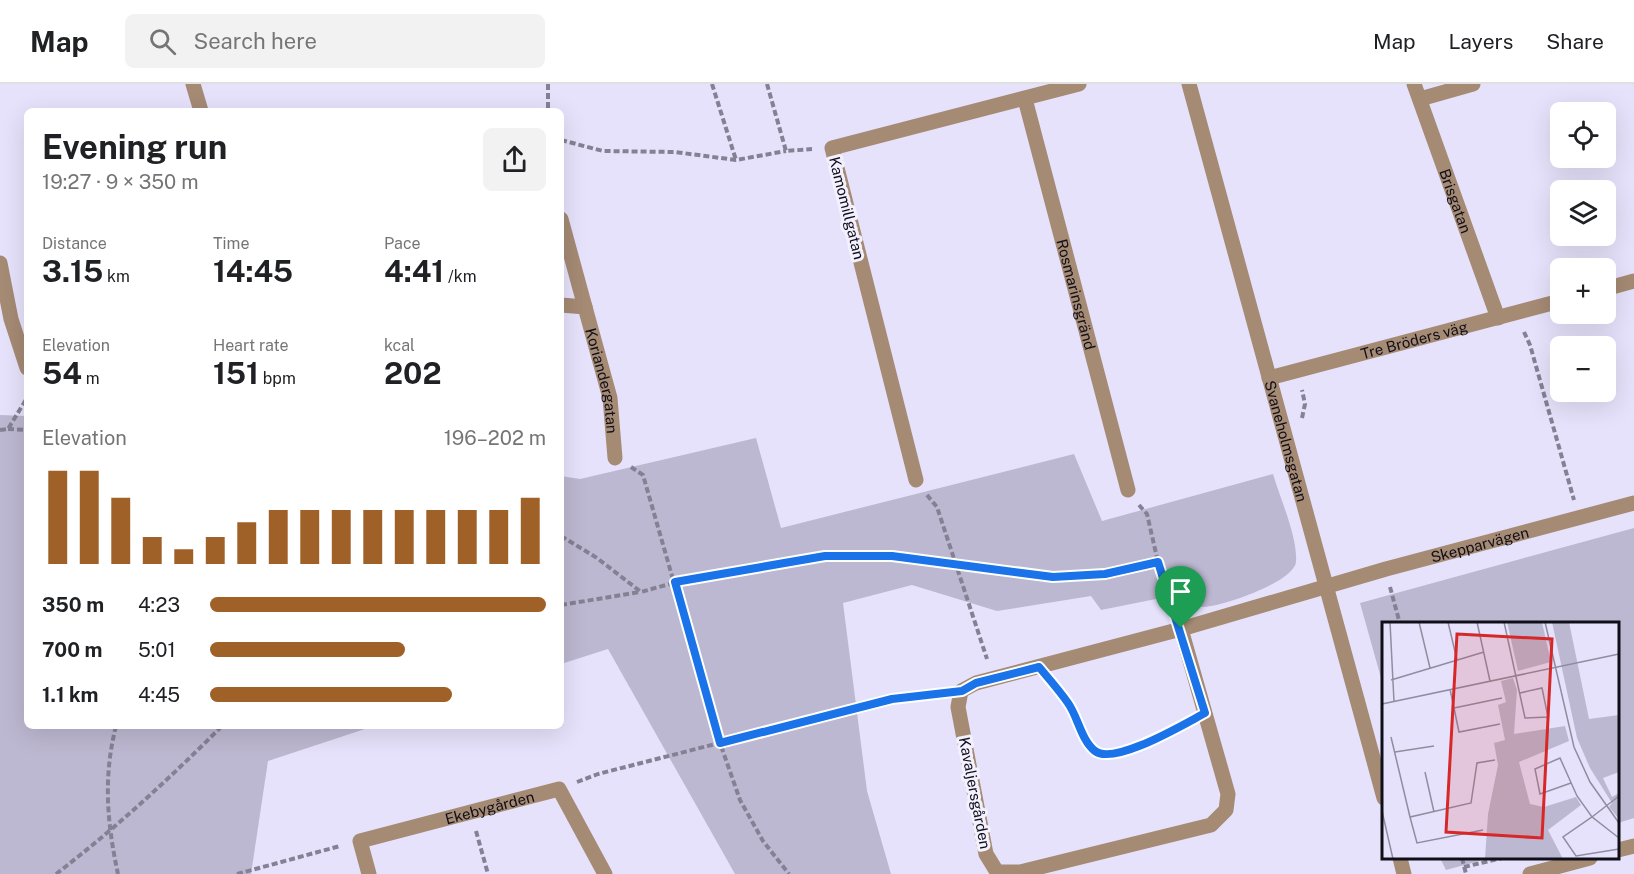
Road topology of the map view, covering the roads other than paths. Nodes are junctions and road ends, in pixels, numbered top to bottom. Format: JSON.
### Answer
{"nodes":[{"id":1,"x":193,"y":84,"type":"edge"},
{"id":2,"x":1079,"y":84,"type":"edge"},
{"id":3,"x":1189,"y":84,"type":"edge"},
{"id":4,"x":1414,"y":84,"type":"edge"},
{"id":5,"x":1473,"y":84,"type":"edge"},
{"id":6,"x":1025,"y":99,"type":"junction"},
{"id":7,"x":1420,"y":99,"type":"junction"},
{"id":8,"x":200,"y":108,"type":"edge"},
{"id":9,"x":564,"y":230,"type":"edge"},
{"id":10,"x":0,"y":263,"type":"edge"},
{"id":11,"x":1634,"y":281,"type":"edge"},
{"id":12,"x":1616,"y":286,"type":"edge"},
{"id":13,"x":1550,"y":304,"type":"edge"},
{"id":14,"x":564,"y":305,"type":"edge"},
{"id":15,"x":585,"y":307,"type":"junction"},
{"id":16,"x":1498,"y":318,"type":"junction"},
{"id":17,"x":24,"y":359,"type":"edge"},
{"id":18,"x":1269,"y":378,"type":"junction"},
{"id":19,"x":615,"y":458,"type":"road end"},
{"id":20,"x":916,"y":480,"type":"road end"},
{"id":21,"x":1128,"y":490,"type":"road end"},
{"id":22,"x":1634,"y":503,"type":"edge"},
{"id":23,"x":1325,"y":585,"type":"junction"},
{"id":24,"x":1181,"y":628,"type":"junction"},
{"id":25,"x":1382,"y":794,"type":"edge"},
{"id":26,"x":1634,"y":846,"type":"edge"},
{"id":27,"x":1619,"y":850,"type":"edge"},
{"id":28,"x":1400,"y":859,"type":"edge"},
{"id":29,"x":1586,"y":859,"type":"edge"},
{"id":30,"x":369,"y":874,"type":"edge"},
{"id":31,"x":606,"y":874,"type":"edge"},
{"id":32,"x":1404,"y":874,"type":"edge"},
{"id":33,"x":1530,"y":874,"type":"edge"}],
"edges":[{"from":1,"to":8,"type":"street"},
{"from":2,"to":6,"type":"street","name":"Kamomillgatan"},
{"from":3,"to":18,"type":"street","name":"Svaneholmsgatan"},
{"from":4,"to":7,"type":"street","name":"Brisgatan"},
{"from":5,"to":7,"type":"street"},
{"from":6,"to":20,"type":"street","name":"Kamomillgatan"},
{"from":6,"to":21,"type":"street","name":"Rosmarinsgränd"},
{"from":7,"to":16,"type":"street","name":"Brisgatan"},
{"from":9,"to":15,"type":"street","name":"Koriandergatan"},
{"from":10,"to":17,"type":"street"},
{"from":11,"to":12,"type":"street"},
{"from":13,"to":16,"type":"street","name":"Tre Bröders väg"},
{"from":14,"to":15,"type":"street"},
{"from":15,"to":19,"type":"street","name":"Koriandergatan"},
{"from":16,"to":18,"type":"street","name":"Tre Bröders väg"},
{"from":18,"to":23,"type":"street","name":"Svaneholmsgatan"},
{"from":22,"to":23,"type":"street","name":"Skepparvägen"},
{"from":23,"to":24,"type":"street"},
{"from":23,"to":25,"type":"street","name":"Svaneholmsgatan"},
{"from":24,"to":24,"type":"street","name":"Kavaljersgården"},
{"from":26,"to":27,"type":"street"},
{"from":28,"to":32,"type":"street"},
{"from":29,"to":33,"type":"street"},
{"from":30,"to":31,"type":"street","name":"Ekebygården"}]}
